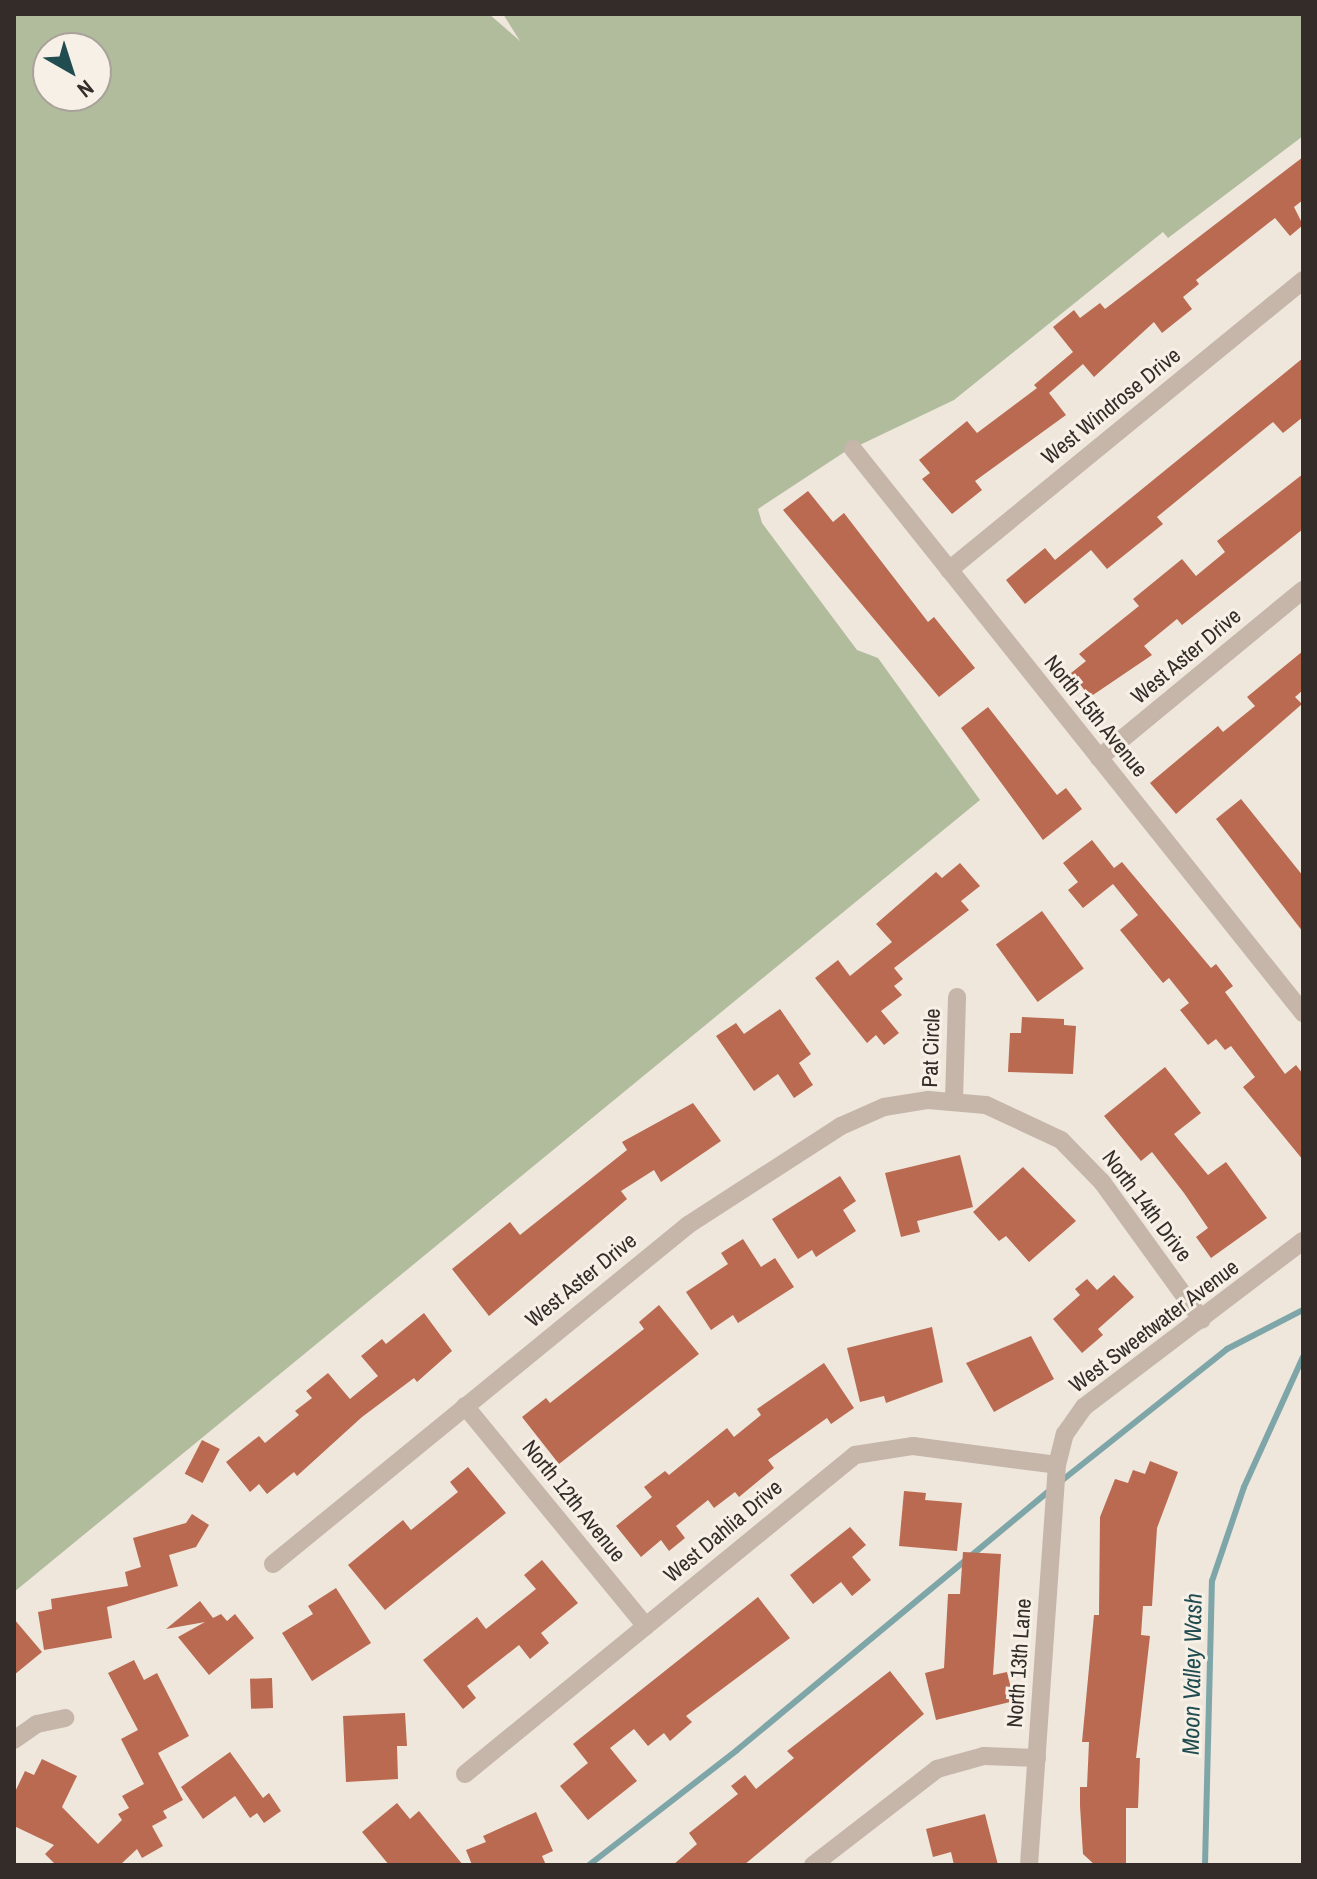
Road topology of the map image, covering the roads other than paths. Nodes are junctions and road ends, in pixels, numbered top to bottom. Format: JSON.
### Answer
{"nodes":[{"id":1,"x":1303,"y":280,"type":"edge"},
{"id":2,"x":853,"y":449,"type":"dead end"},
{"id":3,"x":949,"y":570,"type":"junction"},
{"id":4,"x":1303,"y":590,"type":"edge"},
{"id":5,"x":1099,"y":758,"type":"junction"},
{"id":6,"x":957,"y":997,"type":"dead end"},
{"id":7,"x":1303,"y":1013,"type":"edge"},
{"id":8,"x":954,"y":1100,"type":"junction"},
{"id":9,"x":1303,"y":1241,"type":"edge"},
{"id":10,"x":1202,"y":1320,"type":"junction"},
{"id":11,"x":465,"y":1406,"type":"junction"},
{"id":12,"x":1056,"y":1469,"type":"junction"},
{"id":13,"x":273,"y":1564,"type":"dead end"},
{"id":14,"x":646,"y":1626,"type":"junction"},
{"id":15,"x":65,"y":1718,"type":"dead end"},
{"id":16,"x":14,"y":1740,"type":"edge"},
{"id":17,"x":1037,"y":1758,"type":"junction"},
{"id":18,"x":465,"y":1774,"type":"dead end"},
{"id":19,"x":813,"y":1865,"type":"edge"},
{"id":20,"x":1029,"y":1865,"type":"edge"}],
"edges":[{"from":1,"to":3,"type":"street","name":"West Windrose Drive"},
{"from":2,"to":3,"type":"street","name":"North 15th Avenue"},
{"from":3,"to":5,"type":"street","name":"North 15th Avenue"},
{"from":4,"to":5,"type":"street","name":"West Aster Drive"},
{"from":5,"to":7,"type":"street","name":"North 15th Avenue"},
{"from":6,"to":8,"type":"street","name":"Pat Circle"},
{"from":8,"to":10,"type":"street","name":"North 14th Drive"},
{"from":8,"to":11,"type":"street","name":"West Aster Drive"},
{"from":9,"to":10,"type":"street","name":"West Sweetwater Avenue"},
{"from":10,"to":12,"type":"street","name":"West Sweetwater Avenue"},
{"from":11,"to":13,"type":"street","name":"West Aster Drive"},
{"from":11,"to":14,"type":"street","name":"North 12th Avenue"},
{"from":12,"to":14,"type":"street","name":"West Dahlia Drive"},
{"from":12,"to":17,"type":"street","name":"North 13th Lane"},
{"from":14,"to":18,"type":"street","name":"West Dahlia Drive"},
{"from":15,"to":16,"type":"street"},
{"from":17,"to":19,"type":"street"},
{"from":17,"to":20,"type":"street","name":"North 13th Lane"}]}
